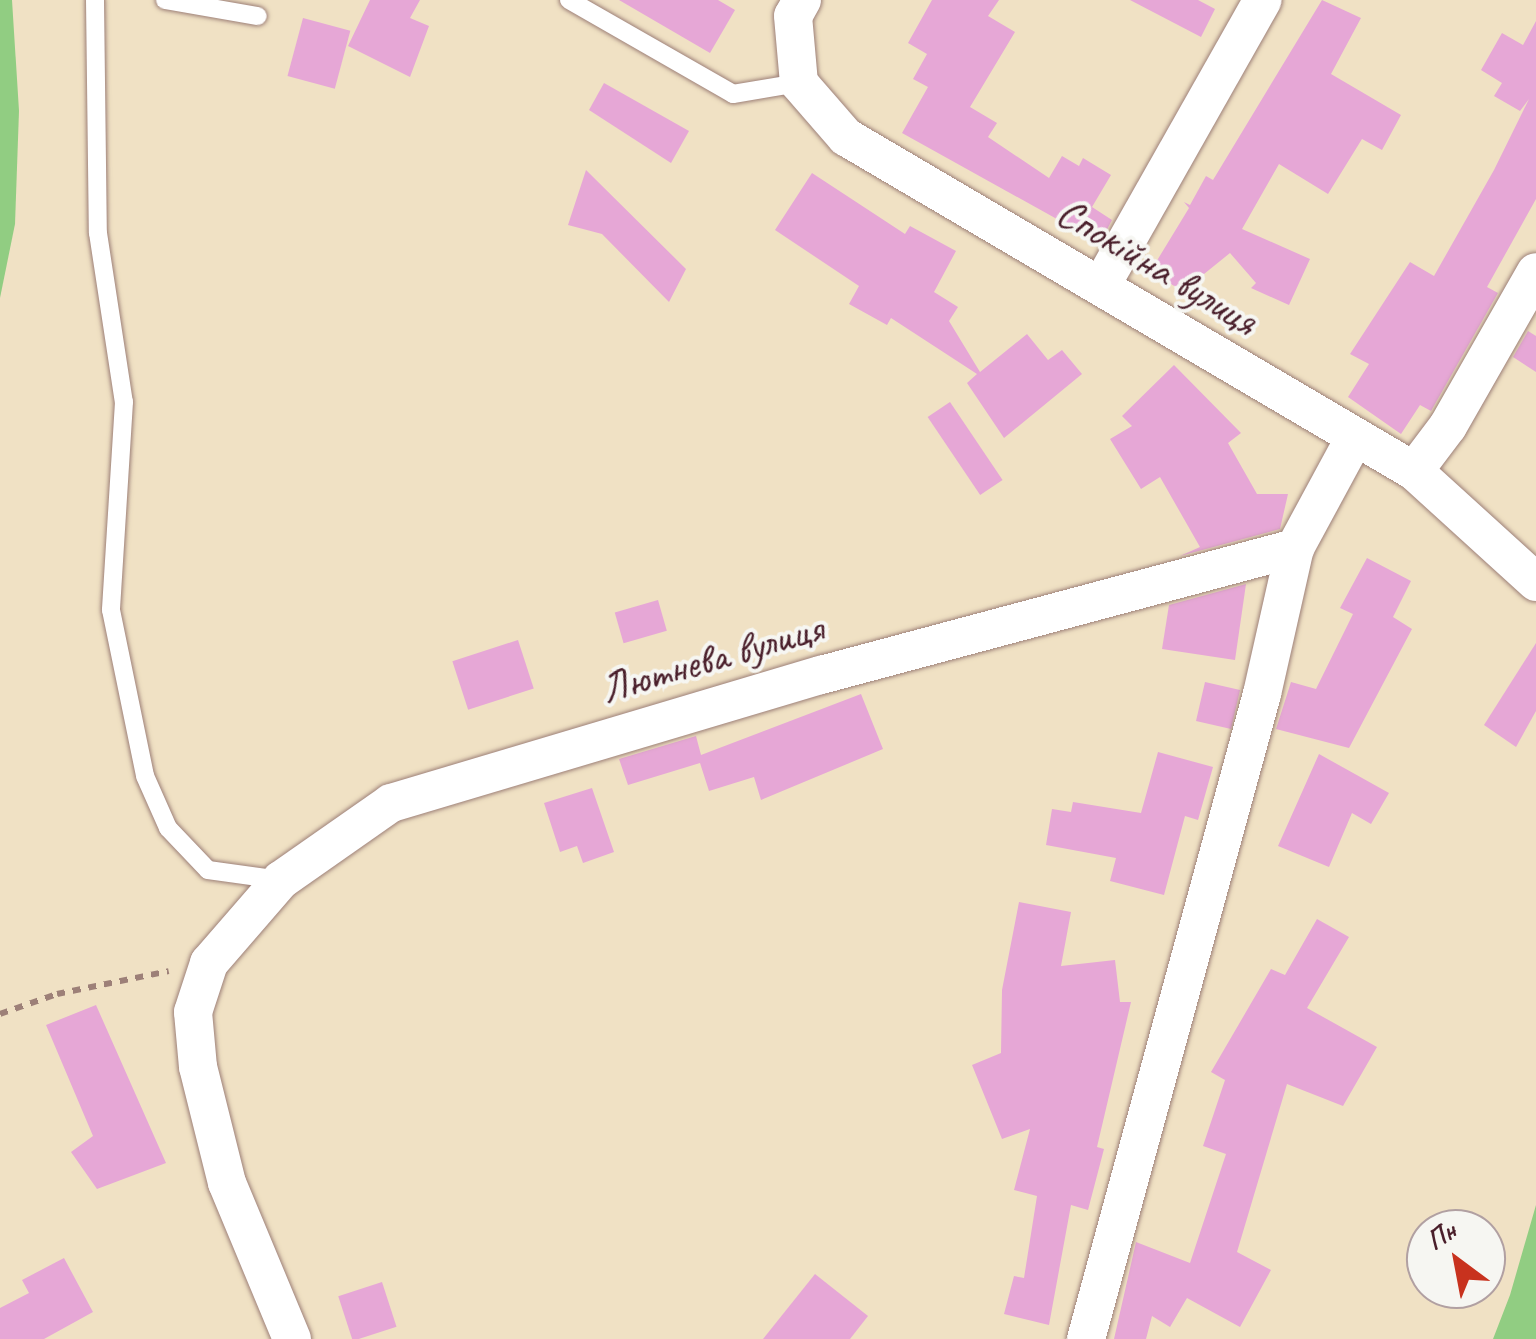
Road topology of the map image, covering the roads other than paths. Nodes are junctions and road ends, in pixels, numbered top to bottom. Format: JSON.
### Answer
{"nodes":[{"id":1,"x":95,"y":0,"type":"edge"},
{"id":2,"x":165,"y":0,"type":"edge"},
{"id":3,"x":570,"y":0,"type":"edge"},
{"id":4,"x":802,"y":0,"type":"edge"},
{"id":5,"x":1263,"y":0,"type":"edge"},
{"id":6,"x":258,"y":16,"type":"dead end"},
{"id":7,"x":800,"y":83,"type":"junction"},
{"id":8,"x":1536,"y":272,"type":"edge"},
{"id":9,"x":1102,"y":284,"type":"junction"},
{"id":10,"x":1354,"y":439,"type":"junction"},
{"id":11,"x":1414,"y":471,"type":"junction"},
{"id":12,"x":1295,"y":548,"type":"junction"},
{"id":13,"x":1536,"y":582,"type":"edge"},
{"id":14,"x":281,"y":880,"type":"junction"},
{"id":15,"x":292,"y":1339,"type":"edge"},
{"id":16,"x":1086,"y":1339,"type":"edge"}],
"edges":[{"from":1,"to":14,"type":"lane"},
{"from":2,"to":6,"type":"lane"},
{"from":3,"to":7,"type":"lane"},
{"from":4,"to":7,"type":"street"},
{"from":5,"to":9,"type":"street"},
{"from":7,"to":9,"type":"street","name":"Спокійна вулиця"},
{"from":8,"to":11,"type":"street"},
{"from":9,"to":10,"type":"street","name":"Спокійна вулиця"},
{"from":10,"to":11,"type":"street","name":"Спокійна вулиця"},
{"from":10,"to":12,"type":"street"},
{"from":11,"to":13,"type":"street","name":"Спокійна вулиця"},
{"from":12,"to":14,"type":"street","name":"Лютнева вулиця"},
{"from":12,"to":16,"type":"street"},
{"from":14,"to":15,"type":"street","name":"Лютнева вулиця"}]}
